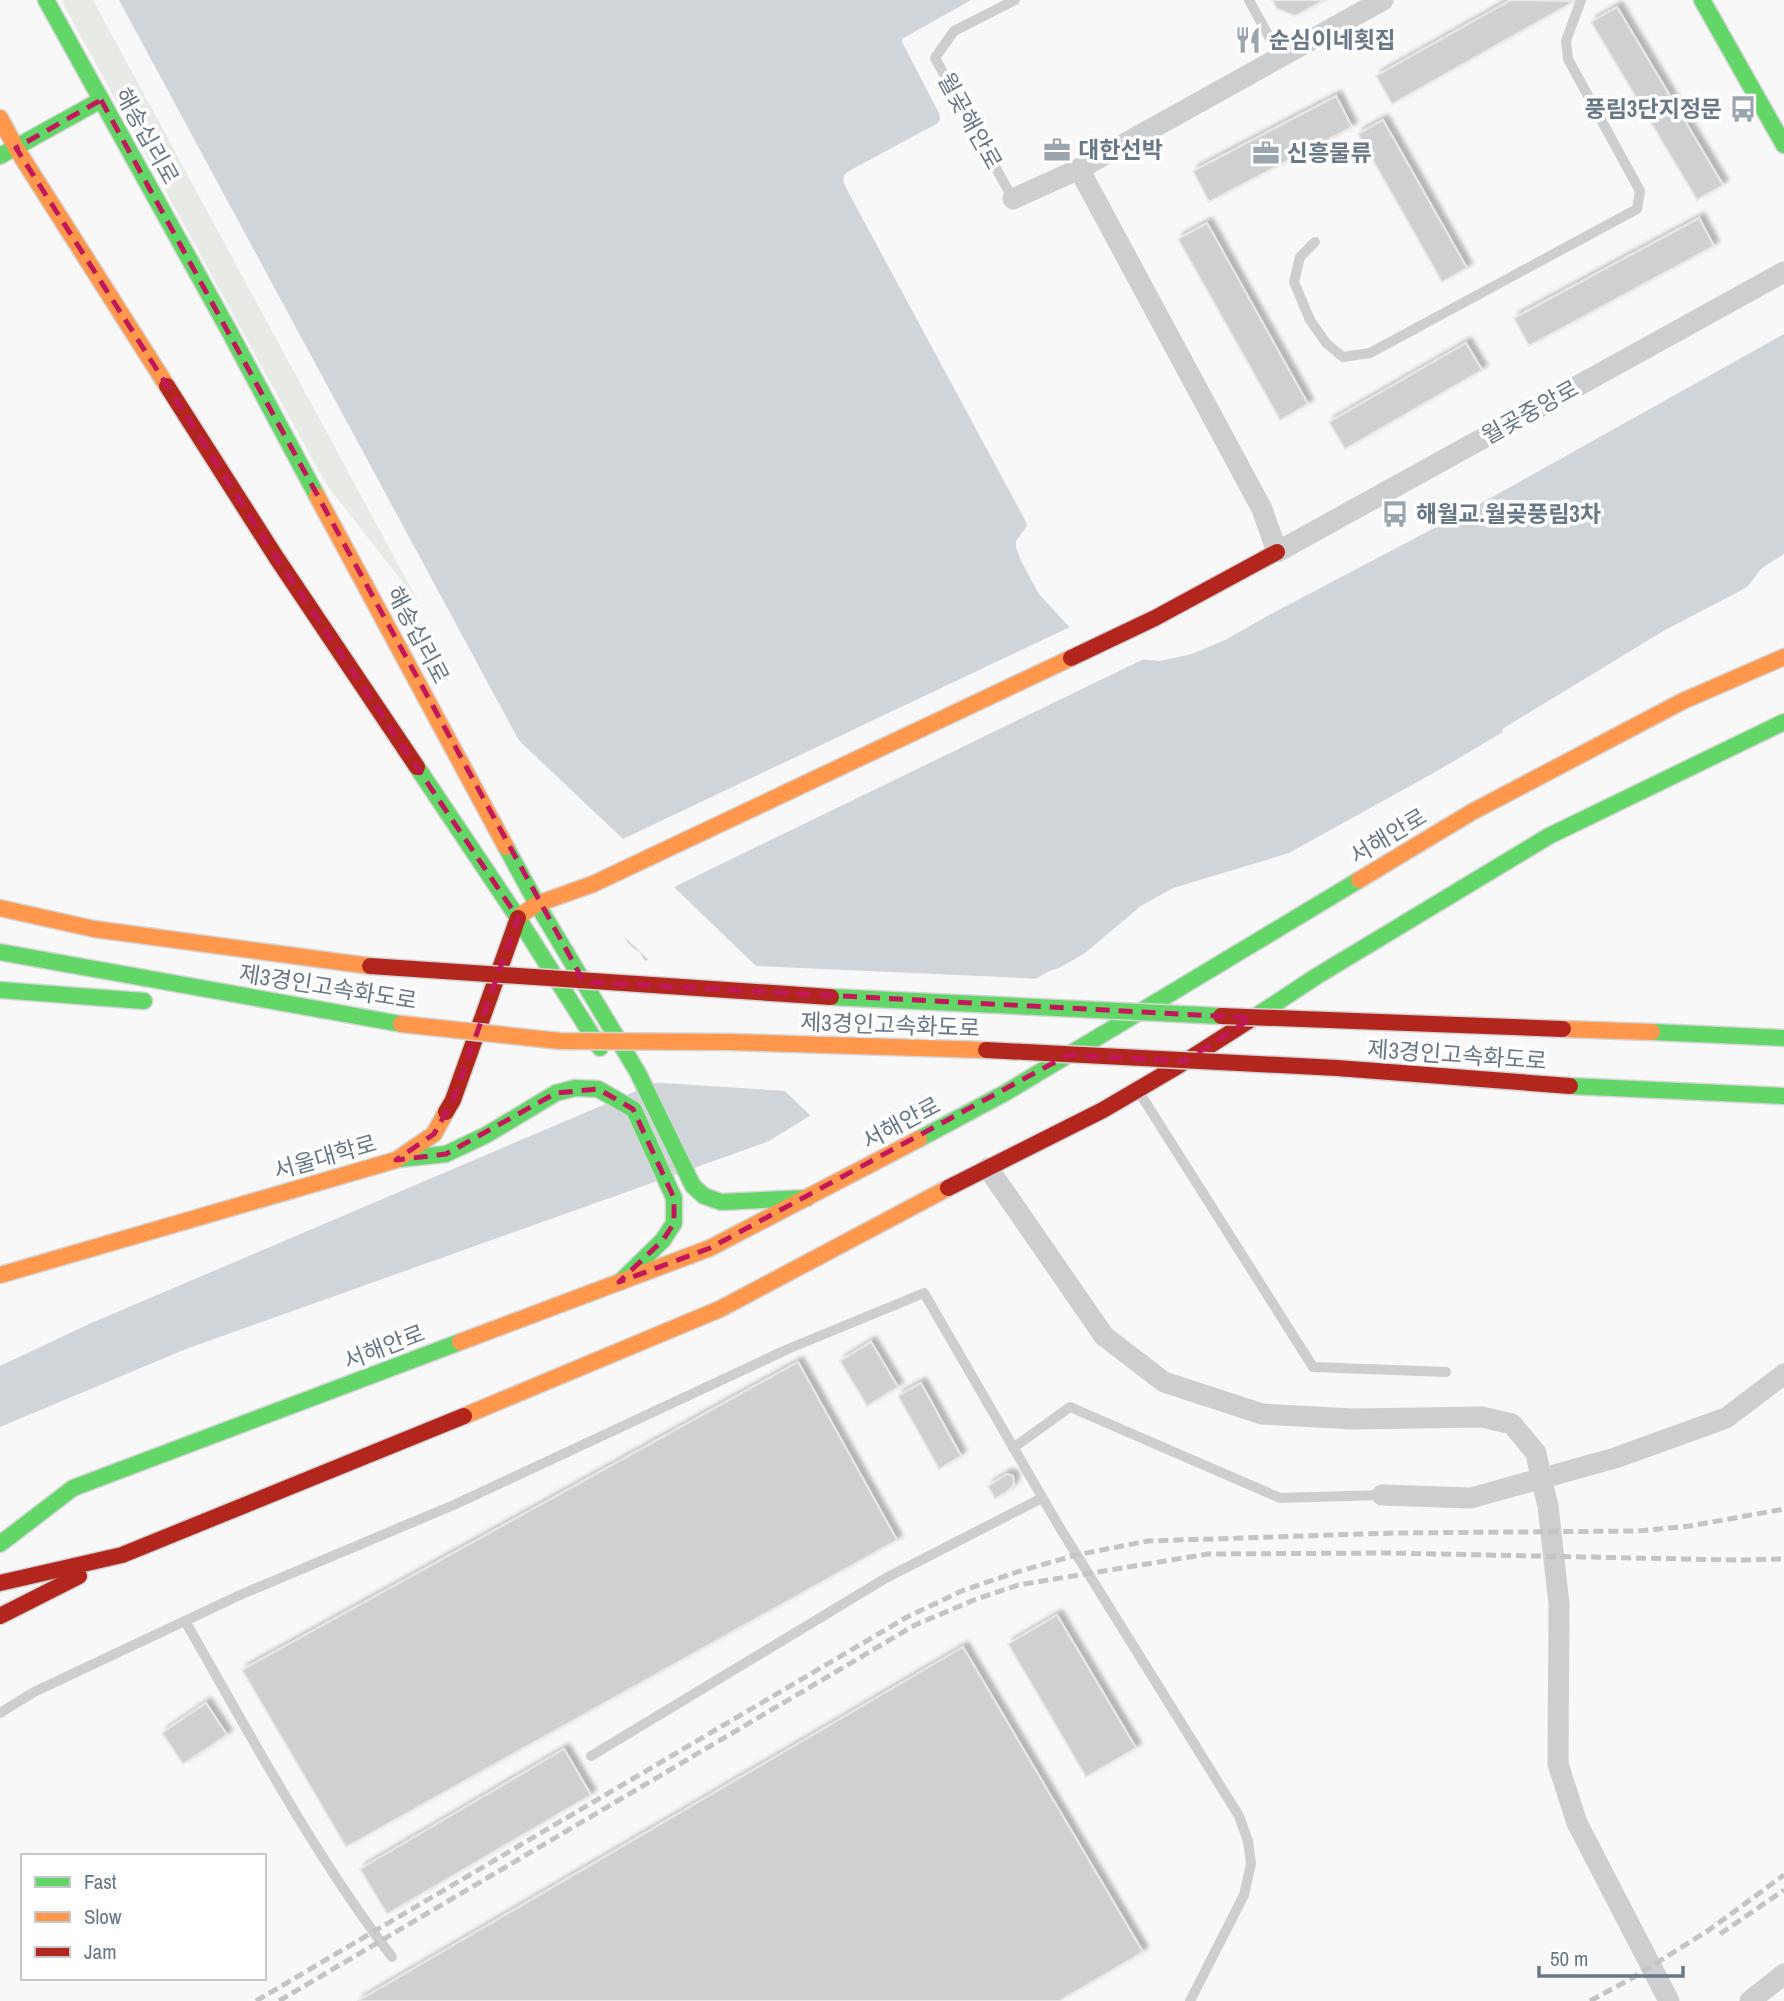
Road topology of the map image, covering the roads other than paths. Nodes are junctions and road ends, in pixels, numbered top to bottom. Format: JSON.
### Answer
{"nodes":[{"id":1,"x":46,"y":0,"type":"edge"},
{"id":2,"x":1015,"y":0,"type":"edge"},
{"id":3,"x":1249,"y":0,"type":"edge"},
{"id":4,"x":1383,"y":0,"type":"edge"},
{"id":5,"x":1581,"y":0,"type":"edge"},
{"id":6,"x":1702,"y":0,"type":"edge"},
{"id":7,"x":1280,"y":57,"type":"junction"},
{"id":8,"x":101,"y":100,"type":"junction"},
{"id":9,"x":0,"y":118,"type":"edge"},
{"id":10,"x":1784,"y":145,"type":"edge"},
{"id":11,"x":16,"y":148,"type":"junction"},
{"id":12,"x":0,"y":156,"type":"edge"},
{"id":13,"x":1079,"y":169,"type":"junction"},
{"id":14,"x":1013,"y":199,"type":"joint"},
{"id":15,"x":1315,"y":242,"type":"dead end"},
{"id":16,"x":1784,"y":272,"type":"edge"},
{"id":17,"x":1277,"y":552,"type":"junction"},
{"id":18,"x":1784,"y":657,"type":"edge"},
{"id":19,"x":1784,"y":722,"type":"edge"},
{"id":20,"x":537,"y":904,"type":"junction"},
{"id":21,"x":0,"y":908,"type":"edge"},
{"id":22,"x":518,"y":918,"type":"junction"},
{"id":23,"x":0,"y":952,"type":"edge"},
{"id":24,"x":0,"y":990,"type":"edge"},
{"id":25,"x":156,"y":1002,"type":"dead end"},
{"id":26,"x":211,"y":1005,"type":"dead end"},
{"id":27,"x":349,"y":1015,"type":"junction"},
{"id":28,"x":1784,"y":1038,"type":"edge"},
{"id":29,"x":606,"y":1058,"type":"dead end"},
{"id":30,"x":621,"y":1081,"type":"dead end"},
{"id":31,"x":1138,"y":1089,"type":"junction"},
{"id":32,"x":1784,"y":1096,"type":"edge"},
{"id":33,"x":633,"y":1109,"type":"junction"},
{"id":34,"x":396,"y":1160,"type":"junction"},
{"id":35,"x":988,"y":1167,"type":"junction"},
{"id":36,"x":808,"y":1198,"type":"junction"},
{"id":37,"x":0,"y":1275,"type":"edge"},
{"id":38,"x":620,"y":1282,"type":"junction"},
{"id":39,"x":1446,"y":1372,"type":"dead end"},
{"id":40,"x":1784,"y":1374,"type":"edge"},
{"id":41,"x":1013,"y":1448,"type":"junction"},
{"id":42,"x":73,"y":1489,"type":"junction"},
{"id":43,"x":1382,"y":1495,"type":"joint"},
{"id":44,"x":1042,"y":1498,"type":"junction"},
{"id":45,"x":12,"y":1513,"type":"dead end"},
{"id":46,"x":0,"y":1544,"type":"edge"},
{"id":47,"x":122,"y":1555,"type":"junction"},
{"id":48,"x":0,"y":1583,"type":"edge"},
{"id":49,"x":0,"y":1616,"type":"edge"},
{"id":50,"x":185,"y":1621,"type":"junction"},
{"id":51,"x":0,"y":1713,"type":"edge"},
{"id":52,"x":591,"y":1756,"type":"dead end"},
{"id":53,"x":392,"y":1957,"type":"dead end"},
{"id":54,"x":1784,"y":1973,"type":"edge"},
{"id":55,"x":1190,"y":2001,"type":"edge"},
{"id":56,"x":1669,"y":2001,"type":"edge"},
{"id":57,"x":1749,"y":2001,"type":"edge"}],
"edges":[{"from":1,"to":8,"type":"main road","name":"해송십리로"},
{"from":2,"to":14,"type":"lane","name":"월곶해안로"},
{"from":3,"to":7,"type":"lane"},
{"from":4,"to":7,"type":"street"},
{"from":5,"to":15,"type":"lane"},
{"from":6,"to":10,"type":"main road"},
{"from":7,"to":13,"type":"street"},
{"from":8,"to":11,"type":"main road"},
{"from":8,"to":20,"type":"main road","name":"해송십리로"},
{"from":9,"to":11,"type":"main road"},
{"from":11,"to":12,"type":"main road"},
{"from":11,"to":22,"type":"main road"},
{"from":13,"to":14,"type":"street"},
{"from":13,"to":17,"type":"street"},
{"from":16,"to":17,"type":"street","name":"월곶중앙로"},
{"from":17,"to":20,"type":"main road"},
{"from":18,"to":36,"type":"main road","name":"서해안로"},
{"from":19,"to":31,"type":"main road"},
{"from":20,"to":22,"type":"main road"},
{"from":20,"to":36,"type":"main road","name":"해송십리로"},
{"from":21,"to":28,"type":"main road","name":"제3경인고속화도로","bridge":true},
{"from":22,"to":29,"type":"main road"},
{"from":22,"to":34,"type":"main road","name":"서울대학로"},
{"from":23,"to":27,"type":"main road","name":"제3경인고속화도로"},
{"from":24,"to":25,"type":"main road"},
{"from":26,"to":27,"type":"main road"},
{"from":27,"to":32,"type":"main road","name":"제3경인고속화도로","bridge":true},
{"from":30,"to":33,"type":"main road"},
{"from":31,"to":35,"type":"main road"},
{"from":31,"to":39,"type":"lane"},
{"from":33,"to":34,"type":"main road"},
{"from":33,"to":38,"type":"main road"},
{"from":34,"to":37,"type":"main road","name":"서울대학로"},
{"from":35,"to":47,"type":"main road"},
{"from":35,"to":56,"type":"street","bridge":true},
{"from":36,"to":38,"type":"main road","name":"서해안로"},
{"from":38,"to":42,"type":"main road","name":"서해안로"},
{"from":40,"to":43,"type":"street"},
{"from":41,"to":43,"type":"lane"},
{"from":41,"to":44,"type":"lane"},
{"from":41,"to":50,"type":"lane"},
{"from":42,"to":45,"type":"main road"},
{"from":42,"to":46,"type":"main road","name":"서해안로"},
{"from":44,"to":52,"type":"lane"},
{"from":44,"to":55,"type":"lane"},
{"from":47,"to":48,"type":"main road"},
{"from":47,"to":49,"type":"main road"},
{"from":50,"to":51,"type":"lane"},
{"from":50,"to":53,"type":"lane"},
{"from":54,"to":57,"type":"street"}]}
